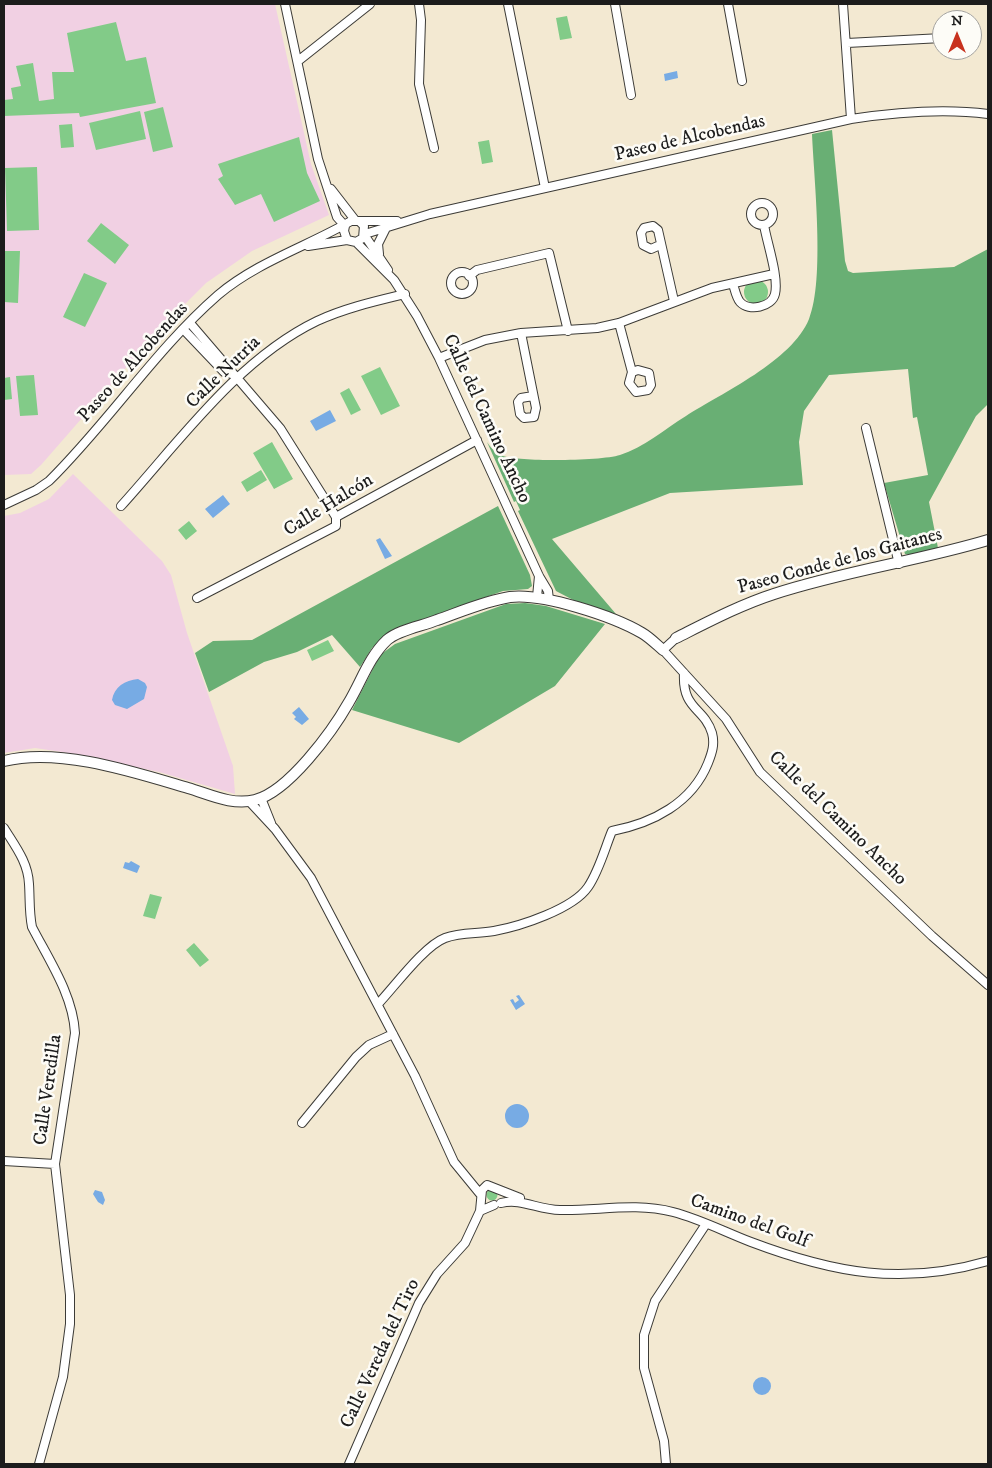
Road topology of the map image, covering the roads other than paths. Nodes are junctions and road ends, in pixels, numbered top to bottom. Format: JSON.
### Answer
{"nodes":[{"id":1,"x":285,"y":4,"type":"edge"},
{"id":2,"x":370,"y":4,"type":"edge"},
{"id":3,"x":419,"y":4,"type":"edge"},
{"id":4,"x":508,"y":4,"type":"edge"},
{"id":5,"x":616,"y":4,"type":"edge"},
{"id":6,"x":728,"y":4,"type":"edge"},
{"id":7,"x":843,"y":4,"type":"edge"},
{"id":8,"x":932,"y":39,"type":"edge"},
{"id":9,"x":847,"y":43,"type":"junction"},
{"id":10,"x":298,"y":61,"type":"junction"},
{"id":11,"x":742,"y":81,"type":"dead end"},
{"id":12,"x":632,"y":95,"type":"dead end"},
{"id":13,"x":988,"y":114,"type":"edge"},
{"id":14,"x":852,"y":119,"type":"junction"},
{"id":15,"x":434,"y":148,"type":"dead end"},
{"id":16,"x":325,"y":181,"type":"junction"},
{"id":17,"x":545,"y":188,"type":"junction"},
{"id":18,"x":357,"y":221,"type":"junction"},
{"id":19,"x":402,"y":221,"type":"junction"},
{"id":20,"x":764,"y":225,"type":"dead end"},
{"id":21,"x":345,"y":226,"type":"junction"},
{"id":22,"x":387,"y":227,"type":"junction"},
{"id":23,"x":365,"y":235,"type":"junction"},
{"id":24,"x":347,"y":240,"type":"junction"},
{"id":25,"x":356,"y":242,"type":"junction"},
{"id":26,"x":660,"y":245,"type":"dead end"},
{"id":27,"x":294,"y":250,"type":"junction"},
{"id":28,"x":380,"y":256,"type":"junction"},
{"id":29,"x":774,"y":274,"type":"junction"},
{"id":30,"x":469,"y":276,"type":"dead end"},
{"id":31,"x":394,"y":280,"type":"junction"},
{"id":32,"x":733,"y":284,"type":"junction"},
{"id":33,"x":405,"y":294,"type":"junction"},
{"id":34,"x":674,"y":301,"type":"junction"},
{"id":35,"x":190,"y":323,"type":"junction"},
{"id":36,"x":619,"y":323,"type":"junction"},
{"id":37,"x":184,"y":330,"type":"junction"},
{"id":38,"x":568,"y":331,"type":"junction"},
{"id":39,"x":521,"y":333,"type":"junction"},
{"id":40,"x":439,"y":358,"type":"junction"},
{"id":41,"x":632,"y":372,"type":"dead end"},
{"id":42,"x":234,"y":376,"type":"junction"},
{"id":43,"x":533,"y":396,"type":"dead end"},
{"id":44,"x":866,"y":428,"type":"dead end"},
{"id":45,"x":477,"y":440,"type":"junction"},
{"id":46,"x":4,"y":505,"type":"edge"},
{"id":47,"x":122,"y":506,"type":"dead end"},
{"id":48,"x":336,"y":517,"type":"junction"},
{"id":49,"x":988,"y":540,"type":"edge"},
{"id":50,"x":899,"y":564,"type":"junction"},
{"id":51,"x":539,"y":576,"type":"junction"},
{"id":52,"x":537,"y":597,"type":"junction"},
{"id":53,"x":197,"y":598,"type":"dead end"},
{"id":54,"x":549,"y":600,"type":"junction"},
{"id":55,"x":676,"y":638,"type":"joint"},
{"id":56,"x":659,"y":647,"type":"junction"},
{"id":57,"x":684,"y":673,"type":"junction"},
{"id":58,"x":4,"y":761,"type":"edge"},
{"id":59,"x":262,"y":798,"type":"junction"},
{"id":60,"x":249,"y":801,"type":"junction"},
{"id":61,"x":4,"y":828,"type":"edge"},
{"id":62,"x":275,"y":829,"type":"junction"},
{"id":63,"x":988,"y":985,"type":"edge"},
{"id":64,"x":378,"y":1004,"type":"junction"},
{"id":65,"x":393,"y":1034,"type":"junction"},
{"id":66,"x":302,"y":1123,"type":"dead end"},
{"id":67,"x":4,"y":1161,"type":"edge"},
{"id":68,"x":55,"y":1164,"type":"junction"},
{"id":69,"x":468,"y":1179,"type":"junction"},
{"id":70,"x":487,"y":1186,"type":"junction"},
{"id":71,"x":501,"y":1191,"type":"junction"},
{"id":72,"x":481,"y":1196,"type":"junction"},
{"id":73,"x":528,"y":1203,"type":"junction"},
{"id":74,"x":498,"y":1204,"type":"junction"},
{"id":75,"x":480,"y":1211,"type":"junction"},
{"id":76,"x":706,"y":1224,"type":"junction"},
{"id":77,"x":988,"y":1262,"type":"edge"},
{"id":78,"x":39,"y":1464,"type":"edge"},
{"id":79,"x":349,"y":1464,"type":"edge"},
{"id":80,"x":666,"y":1464,"type":"edge"}],
"edges":[{"from":1,"to":10,"type":"street"},
{"from":2,"to":10,"type":"street"},
{"from":3,"to":15,"type":"street"},
{"from":4,"to":17,"type":"street"},
{"from":5,"to":12,"type":"street"},
{"from":6,"to":11,"type":"street"},
{"from":7,"to":9,"type":"street"},
{"from":8,"to":9,"type":"street"},
{"from":9,"to":14,"type":"street"},
{"from":10,"to":16,"type":"street"},
{"from":13,"to":14,"type":"street","name":"Paseo de Alcobendas"},
{"from":14,"to":17,"type":"street","name":"Paseo de Alcobendas"},
{"from":16,"to":18,"type":"street"},
{"from":16,"to":21,"type":"street"},
{"from":17,"to":19,"type":"street","name":"Paseo de Alcobendas"},
{"from":18,"to":19,"type":"street","name":"Paseo de Alcobendas"},
{"from":18,"to":21,"type":"street"},
{"from":18,"to":23,"type":"street"},
{"from":19,"to":22,"type":"street","name":"Paseo de Alcobendas"},
{"from":20,"to":29,"type":"street"},
{"from":21,"to":24,"type":"street"},
{"from":21,"to":27,"type":"street","name":"Paseo de Alcobendas"},
{"from":22,"to":23,"type":"street","name":"Paseo de Alcobendas"},
{"from":22,"to":28,"type":"street"},
{"from":23,"to":25,"type":"street"},
{"from":23,"to":28,"type":"street","name":"Calle del Camino Ancho"},
{"from":24,"to":25,"type":"street"},
{"from":24,"to":27,"type":"street","name":"Paseo de Alcobendas"},
{"from":25,"to":31,"type":"street","name":"Calle del Camino Ancho"},
{"from":26,"to":34,"type":"street"},
{"from":27,"to":35,"type":"street","name":"Paseo de Alcobendas"},
{"from":28,"to":31,"type":"street","name":"Calle del Camino Ancho"},
{"from":29,"to":32,"type":"street"},
{"from":29,"to":32,"type":"street"},
{"from":30,"to":38,"type":"street"},
{"from":31,"to":33,"type":"street","name":"Calle del Camino Ancho"},
{"from":32,"to":34,"type":"street"},
{"from":33,"to":40,"type":"street","name":"Calle del Camino Ancho"},
{"from":33,"to":42,"type":"street","name":"Calle Nutria"},
{"from":34,"to":36,"type":"street"},
{"from":35,"to":37,"type":"street","name":"Paseo de Alcobendas"},
{"from":35,"to":42,"type":"street"},
{"from":36,"to":38,"type":"street"},
{"from":36,"to":41,"type":"street"},
{"from":37,"to":42,"type":"street"},
{"from":37,"to":46,"type":"street","name":"Paseo de Alcobendas"},
{"from":38,"to":39,"type":"street"},
{"from":39,"to":40,"type":"street"},
{"from":39,"to":43,"type":"street"},
{"from":40,"to":45,"type":"street","name":"Calle del Camino Ancho"},
{"from":42,"to":47,"type":"street","name":"Calle Nutria"},
{"from":42,"to":48,"type":"street"},
{"from":44,"to":50,"type":"street"},
{"from":45,"to":48,"type":"street","name":"Calle Halcón"},
{"from":45,"to":51,"type":"street","name":"Calle del Camino Ancho"},
{"from":48,"to":53,"type":"street","name":"Calle Halcón"},
{"from":49,"to":50,"type":"street","name":"Paseo Conde de los Gaitanes"},
{"from":50,"to":55,"type":"street","name":"Paseo Conde de los Gaitanes"},
{"from":51,"to":52,"type":"street","name":"Calle del Camino Ancho"},
{"from":51,"to":54,"type":"street","name":"Calle del Camino Ancho"},
{"from":52,"to":54,"type":"street"},
{"from":52,"to":59,"type":"street"},
{"from":54,"to":56,"type":"street"},
{"from":55,"to":56,"type":"street","name":"Paseo Conde de los Gaitanes"},
{"from":56,"to":57,"type":"street","name":"Calle del Camino Ancho"},
{"from":57,"to":63,"type":"street","name":"Calle del Camino Ancho"},
{"from":57,"to":64,"type":"street"},
{"from":58,"to":60,"type":"street"},
{"from":59,"to":60,"type":"street"},
{"from":59,"to":62,"type":"street"},
{"from":60,"to":62,"type":"street"},
{"from":61,"to":68,"type":"street","name":"Calle Veredilla"},
{"from":62,"to":64,"type":"street"},
{"from":64,"to":65,"type":"street"},
{"from":65,"to":66,"type":"street"},
{"from":65,"to":69,"type":"street"},
{"from":67,"to":68,"type":"street","name":"Calle Veredilla"},
{"from":68,"to":78,"type":"street","name":"Calle Veredilla"},
{"from":69,"to":70,"type":"street"},
{"from":69,"to":72,"type":"street"},
{"from":70,"to":71,"type":"street"},
{"from":70,"to":72,"type":"street","name":"Calle Vereda del Tiro"},
{"from":71,"to":73,"type":"street"},
{"from":71,"to":74,"type":"street"},
{"from":72,"to":74,"type":"street"},
{"from":72,"to":75,"type":"street","name":"Calle Vereda del Tiro"},
{"from":73,"to":74,"type":"street","name":"Camino del Golf"},
{"from":73,"to":76,"type":"street","name":"Camino del Golf"},
{"from":74,"to":75,"type":"street"},
{"from":75,"to":79,"type":"street","name":"Calle Vereda del Tiro"},
{"from":76,"to":77,"type":"street","name":"Camino del Golf"},
{"from":76,"to":80,"type":"street"}]}
